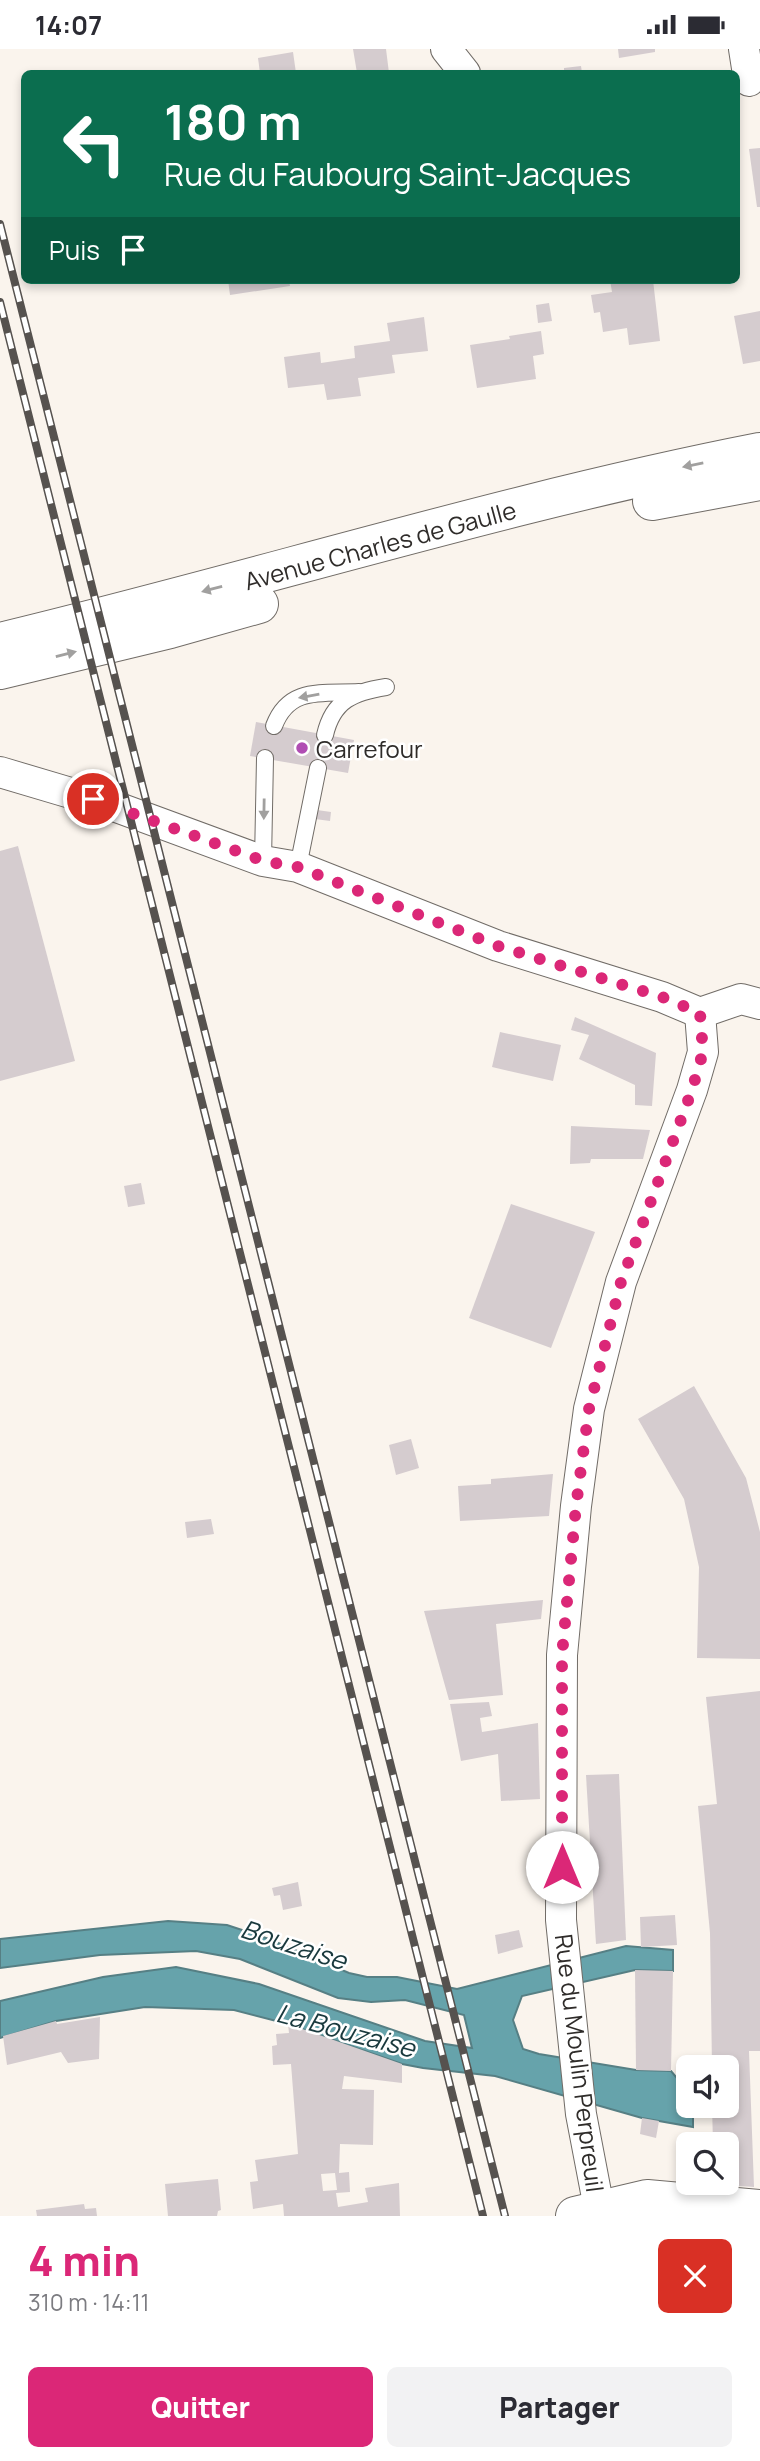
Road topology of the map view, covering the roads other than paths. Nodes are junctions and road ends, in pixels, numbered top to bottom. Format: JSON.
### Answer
{"nodes":[{"id":1,"x":446,"y":49,"type":"edge"},
{"id":2,"x":744,"y":49,"type":"edge"},
{"id":3,"x":463,"y":70,"type":"edge"},
{"id":4,"x":749,"y":82,"type":"edge"},
{"id":5,"x":760,"y":452,"type":"edge"},
{"id":6,"x":760,"y":481,"type":"edge"},
{"id":7,"x":0,"y":642,"type":"edge"},
{"id":8,"x":0,"y":670,"type":"edge"},
{"id":9,"x":386,"y":687,"type":"dead end"},
{"id":10,"x":359,"y":692,"type":"junction"},
{"id":11,"x":274,"y":726,"type":"dead end"},
{"id":12,"x":325,"y":735,"type":"dead end"},
{"id":13,"x":265,"y":758,"type":"dead end"},
{"id":14,"x":318,"y":768,"type":"dead end"},
{"id":15,"x":0,"y":772,"type":"edge"},
{"id":16,"x":264,"y":861,"type":"junction"},
{"id":17,"x":298,"y":867,"type":"junction"},
{"id":18,"x":760,"y":1004,"type":"edge"},
{"id":19,"x":700,"y":1013,"type":"junction"},
{"id":20,"x":760,"y":2209,"type":"edge"},
{"id":21,"x":587,"y":2212,"type":"edge"}],
"edges":[{"from":1,"to":3,"type":"street"},
{"from":2,"to":4,"type":"street"},
{"from":5,"to":7,"type":"main road","name":"Avenue Charles de Gaulle","one_way":true},
{"from":8,"to":6,"type":"main road","name":"Avenue Charles de Gaulle","one_way":true},
{"from":9,"to":10,"type":"lane"},
{"from":10,"to":11,"type":"lane","one_way":true},
{"from":10,"to":12,"type":"lane"},
{"from":13,"to":16,"type":"lane","one_way":true},
{"from":14,"to":17,"type":"lane"},
{"from":15,"to":16,"type":"street"},
{"from":16,"to":17,"type":"street"},
{"from":17,"to":19,"type":"street"},
{"from":18,"to":19,"type":"street"},
{"from":19,"to":21,"type":"street","name":"Rue du Moulin Perpreuil"},
{"from":20,"to":21,"type":"main road"}]}
